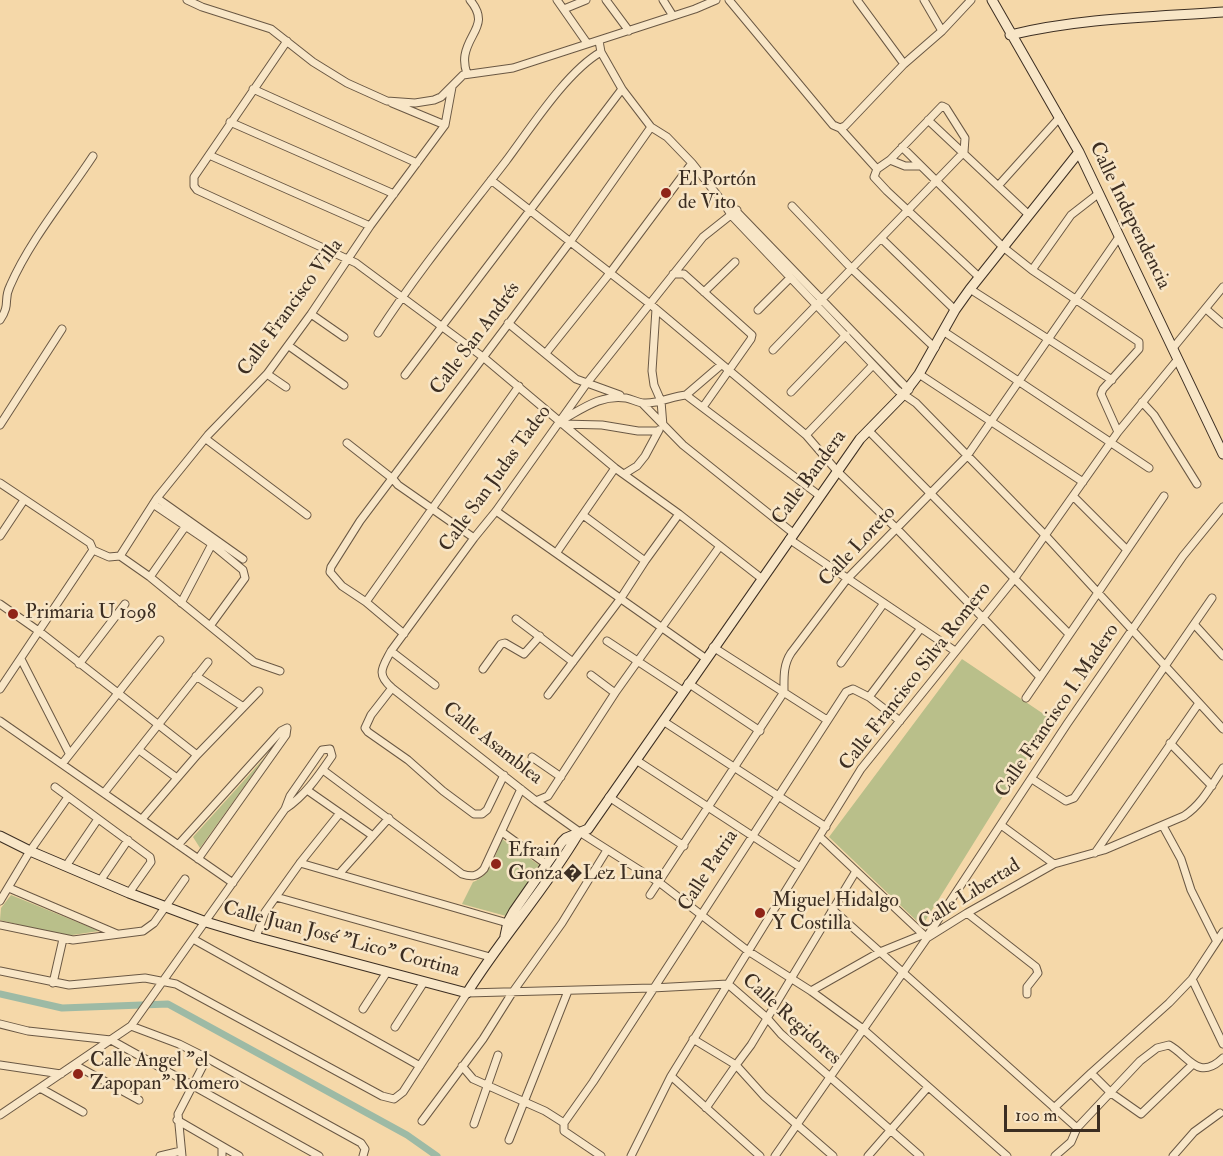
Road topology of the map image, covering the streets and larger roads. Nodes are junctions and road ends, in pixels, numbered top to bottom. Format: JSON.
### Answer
{"nodes":[{"id":1,"x":187,"y":0,"type":"edge"},
{"id":2,"x":470,"y":0,"type":"edge"},
{"id":3,"x":557,"y":0,"type":"edge"},
{"id":4,"x":586,"y":0,"type":"edge"},
{"id":5,"x":606,"y":0,"type":"edge"},
{"id":6,"x":663,"y":0,"type":"edge"},
{"id":7,"x":716,"y":0,"type":"edge"},
{"id":8,"x":729,"y":0,"type":"edge"},
{"id":9,"x":857,"y":0,"type":"edge"},
{"id":10,"x":924,"y":0,"type":"edge"},
{"id":11,"x":971,"y":0,"type":"edge"},
{"id":12,"x":992,"y":0,"type":"edge"},
{"id":13,"x":564,"y":9,"type":"junction"},
{"id":14,"x":1223,"y":12,"type":"edge"},
{"id":15,"x":673,"y":16,"type":"junction"},
{"id":16,"x":628,"y":31,"type":"junction"},
{"id":17,"x":942,"y":32,"type":"junction"},
{"id":18,"x":1010,"y":35,"type":"junction"},
{"id":19,"x":287,"y":41,"type":"junction"},
{"id":20,"x":599,"y":41,"type":"junction"},
{"id":21,"x":587,"y":43,"type":"junction"},
{"id":22,"x":602,"y":52,"type":"junction"},
{"id":23,"x":904,"y":64,"type":"junction"},
{"id":24,"x":467,"y":74,"type":"junction"},
{"id":25,"x":452,"y":87,"type":"junction"},
{"id":26,"x":253,"y":89,"type":"junction"},
{"id":27,"x":622,"y":89,"type":"junction"},
{"id":28,"x":387,"y":101,"type":"junction"},
{"id":29,"x":1060,"y":117,"type":"junction"},
{"id":30,"x":928,"y":120,"type":"junction"},
{"id":31,"x":230,"y":122,"type":"junction"},
{"id":32,"x":445,"y":125,"type":"junction"},
{"id":33,"x":651,"y":127,"type":"junction"},
{"id":34,"x":840,"y":128,"type":"junction"},
{"id":35,"x":902,"y":147,"type":"junction"},
{"id":36,"x":1079,"y":152,"type":"junction"},
{"id":37,"x":964,"y":153,"type":"junction"},
{"id":38,"x":209,"y":155,"type":"junction"},
{"id":39,"x":93,"y":156,"type":"dead end"},
{"id":40,"x":890,"y":160,"type":"junction"},
{"id":41,"x":417,"y":163,"type":"junction"},
{"id":42,"x":692,"y":163,"type":"junction"},
{"id":43,"x":920,"y":166,"type":"junction"},
{"id":44,"x":877,"y":169,"type":"junction"},
{"id":45,"x":491,"y":180,"type":"junction"},
{"id":46,"x":937,"y":182,"type":"junction"},
{"id":47,"x":998,"y":186,"type":"junction"},
{"id":48,"x":394,"y":194,"type":"junction"},
{"id":49,"x":1098,"y":194,"type":"junction"},
{"id":50,"x":792,"y":206,"type":"dead end"},
{"id":51,"x":532,"y":210,"type":"junction"},
{"id":52,"x":908,"y":210,"type":"junction"},
{"id":53,"x":734,"y":213,"type":"junction"},
{"id":54,"x":1029,"y":215,"type":"junction"},
{"id":55,"x":370,"y":226,"type":"junction"},
{"id":56,"x":1119,"y":237,"type":"junction"},
{"id":57,"x":882,"y":239,"type":"junction"},
{"id":58,"x":570,"y":242,"type":"junction"},
{"id":59,"x":1003,"y":247,"type":"junction"},
{"id":60,"x":346,"y":261,"type":"junction"},
{"id":61,"x":684,"y":262,"type":"junction"},
{"id":62,"x":735,"y":262,"type":"dead end"},
{"id":63,"x":852,"y":268,"type":"junction"},
{"id":64,"x":1032,"y":270,"type":"junction"},
{"id":65,"x":610,"y":273,"type":"junction"},
{"id":66,"x":672,"y":274,"type":"junction"},
{"id":67,"x":684,"y":274,"type":"junction"},
{"id":68,"x":979,"y":277,"type":"junction"},
{"id":69,"x":790,"y":278,"type":"junction"},
{"id":70,"x":1223,"y":287,"type":"edge"},
{"id":71,"x":970,"y":289,"type":"junction"},
{"id":72,"x":704,"y":292,"type":"junction"},
{"id":73,"x":401,"y":297,"type":"junction"},
{"id":74,"x":823,"y":300,"type":"junction"},
{"id":75,"x":1076,"y":300,"type":"junction"},
{"id":76,"x":818,"y":306,"type":"junction"},
{"id":77,"x":653,"y":307,"type":"junction"},
{"id":78,"x":1206,"y":309,"type":"junction"},
{"id":79,"x":758,"y":310,"type":"dead end"},
{"id":80,"x":955,"y":310,"type":"junction"},
{"id":81,"x":311,"y":314,"type":"junction"},
{"id":82,"x":0,"y":320,"type":"edge"},
{"id":83,"x":508,"y":323,"type":"junction"},
{"id":84,"x":1223,"y":324,"type":"edge"},
{"id":85,"x":442,"y":326,"type":"junction"},
{"id":86,"x":62,"y":329,"type":"dead end"},
{"id":87,"x":943,"y":331,"type":"junction"},
{"id":88,"x":378,"y":333,"type":"dead end"},
{"id":89,"x":846,"y":335,"type":"junction"},
{"id":90,"x":344,"y":337,"type":"dead end"},
{"id":91,"x":1048,"y":340,"type":"junction"},
{"id":92,"x":289,"y":346,"type":"junction"},
{"id":93,"x":935,"y":348,"type":"junction"},
{"id":94,"x":1173,"y":348,"type":"junction"},
{"id":95,"x":774,"y":350,"type":"dead end"},
{"id":96,"x":546,"y":353,"type":"junction"},
{"id":97,"x":483,"y":357,"type":"junction"},
{"id":98,"x":1178,"y":359,"type":"junction"},
{"id":99,"x":720,"y":365,"type":"junction"},
{"id":100,"x":873,"y":365,"type":"junction"},
{"id":101,"x":729,"y":371,"type":"junction"},
{"id":102,"x":267,"y":374,"type":"junction"},
{"id":103,"x":920,"y":374,"type":"junction"},
{"id":104,"x":405,"y":375,"type":"dead end"},
{"id":105,"x":1112,"y":380,"type":"junction"},
{"id":106,"x":1019,"y":381,"type":"junction"},
{"id":107,"x":586,"y":383,"type":"junction"},
{"id":108,"x":344,"y":385,"type":"dead end"},
{"id":109,"x":519,"y":386,"type":"junction"},
{"id":110,"x":286,"y":387,"type":"dead end"},
{"id":111,"x":791,"y":392,"type":"dead end"},
{"id":112,"x":905,"y":392,"type":"junction"},
{"id":113,"x":686,"y":395,"type":"junction"},
{"id":114,"x":627,"y":398,"type":"junction"},
{"id":115,"x":661,"y":402,"type":"junction"},
{"id":116,"x":1142,"y":402,"type":"junction"},
{"id":117,"x":642,"y":403,"type":"junction"},
{"id":118,"x":701,"y":406,"type":"junction"},
{"id":119,"x":991,"y":422,"type":"junction"},
{"id":120,"x":561,"y":423,"type":"junction"},
{"id":121,"x":0,"y":425,"type":"edge"},
{"id":122,"x":663,"y":426,"type":"junction"},
{"id":123,"x":868,"y":430,"type":"junction"},
{"id":124,"x":657,"y":431,"type":"junction"},
{"id":125,"x":1118,"y":432,"type":"junction"},
{"id":126,"x":806,"y":435,"type":"junction"},
{"id":127,"x":206,"y":439,"type":"junction"},
{"id":128,"x":1111,"y":442,"type":"junction"},
{"id":129,"x":347,"y":444,"type":"dead end"},
{"id":130,"x":1223,"y":454,"type":"edge"},
{"id":131,"x":967,"y":456,"type":"junction"},
{"id":132,"x":615,"y":468,"type":"junction"},
{"id":133,"x":1149,"y":468,"type":"dead end"},
{"id":134,"x":837,"y":471,"type":"junction"},
{"id":135,"x":624,"y":474,"type":"junction"},
{"id":136,"x":393,"y":479,"type":"junction"},
{"id":137,"x":1083,"y":482,"type":"junction"},
{"id":138,"x":0,"y":483,"type":"edge"},
{"id":139,"x":1197,"y":484,"type":"dead end"},
{"id":140,"x":932,"y":493,"type":"junction"},
{"id":141,"x":820,"y":496,"type":"junction"},
{"id":142,"x":1073,"y":496,"type":"junction"},
{"id":143,"x":1164,"y":496,"type":"dead end"},
{"id":144,"x":24,"y":500,"type":"junction"},
{"id":145,"x":155,"y":501,"type":"junction"},
{"id":146,"x":1223,"y":507,"type":"edge"},
{"id":147,"x":431,"y":508,"type":"junction"},
{"id":148,"x":496,"y":511,"type":"junction"},
{"id":149,"x":679,"y":514,"type":"junction"},
{"id":150,"x":307,"y":515,"type":"dead end"},
{"id":151,"x":583,"y":515,"type":"junction"},
{"id":152,"x":185,"y":528,"type":"junction"},
{"id":153,"x":897,"y":529,"type":"junction"},
{"id":154,"x":0,"y":536,"type":"edge"},
{"id":155,"x":791,"y":536,"type":"junction"},
{"id":156,"x":1046,"y":536,"type":"junction"},
{"id":157,"x":474,"y":538,"type":"junction"},
{"id":158,"x":212,"y":544,"type":"junction"},
{"id":159,"x":720,"y":546,"type":"junction"},
{"id":160,"x":93,"y":550,"type":"junction"},
{"id":161,"x":1127,"y":550,"type":"junction"},
{"id":162,"x":557,"y":552,"type":"junction"},
{"id":163,"x":120,"y":556,"type":"junction"},
{"id":164,"x":243,"y":559,"type":"dead end"},
{"id":165,"x":645,"y":561,"type":"junction"},
{"id":166,"x":150,"y":577,"type":"junction"},
{"id":167,"x":761,"y":578,"type":"junction"},
{"id":168,"x":1015,"y":578,"type":"junction"},
{"id":169,"x":847,"y":579,"type":"junction"},
{"id":170,"x":1098,"y":593,"type":"junction"},
{"id":171,"x":621,"y":598,"type":"junction"},
{"id":172,"x":1212,"y":598,"type":"dead end"},
{"id":173,"x":181,"y":603,"type":"junction"},
{"id":174,"x":366,"y":603,"type":"junction"},
{"id":175,"x":884,"y":603,"type":"junction"},
{"id":176,"x":0,"y":604,"type":"edge"},
{"id":177,"x":125,"y":604,"type":"dead end"},
{"id":178,"x":983,"y":618,"type":"junction"},
{"id":179,"x":516,"y":619,"type":"dead end"},
{"id":180,"x":1194,"y":624,"type":"junction"},
{"id":181,"x":210,"y":626,"type":"junction"},
{"id":182,"x":662,"y":628,"type":"junction"},
{"id":183,"x":921,"y":628,"type":"junction"},
{"id":184,"x":1132,"y":630,"type":"junction"},
{"id":185,"x":40,"y":632,"type":"junction"},
{"id":186,"x":404,"y":634,"type":"junction"},
{"id":187,"x":1069,"y":634,"type":"junction"},
{"id":188,"x":540,"y":636,"type":"junction"},
{"id":189,"x":160,"y":640,"type":"dead end"},
{"id":190,"x":607,"y":641,"type":"dead end"},
{"id":191,"x":713,"y":647,"type":"junction"},
{"id":192,"x":391,"y":651,"type":"junction"},
{"id":193,"x":956,"y":651,"type":"junction"},
{"id":194,"x":1223,"y":656,"type":"edge"},
{"id":195,"x":705,"y":658,"type":"junction"},
{"id":196,"x":21,"y":659,"type":"junction"},
{"id":197,"x":638,"y":661,"type":"junction"},
{"id":198,"x":208,"y":662,"type":"dead end"},
{"id":199,"x":573,"y":662,"type":"junction"},
{"id":200,"x":841,"y":663,"type":"dead end"},
{"id":201,"x":79,"y":664,"type":"junction"},
{"id":202,"x":1165,"y":666,"type":"junction"},
{"id":203,"x":483,"y":669,"type":"dead end"},
{"id":204,"x":280,"y":671,"type":"dead end"},
{"id":205,"x":591,"y":675,"type":"dead end"},
{"id":206,"x":196,"y":676,"type":"junction"},
{"id":207,"x":1040,"y":677,"type":"junction"},
{"id":208,"x":383,"y":680,"type":"joint"},
{"id":209,"x":435,"y":685,"type":"dead end"},
{"id":210,"x":686,"y":687,"type":"junction"},
{"id":211,"x":392,"y":688,"type":"junction"},
{"id":212,"x":0,"y":689,"type":"edge"},
{"id":213,"x":259,"y":690,"type":"dead end"},
{"id":214,"x":784,"y":692,"type":"junction"},
{"id":215,"x":118,"y":693,"type":"junction"},
{"id":216,"x":615,"y":693,"type":"junction"},
{"id":217,"x":548,"y":696,"type":"dead end"},
{"id":218,"x":869,"y":697,"type":"junction"},
{"id":219,"x":1026,"y":698,"type":"dead end"},
{"id":220,"x":1199,"y":703,"type":"junction"},
{"id":221,"x":242,"y":706,"type":"junction"},
{"id":222,"x":826,"y":720,"type":"junction"},
{"id":223,"x":0,"y":721,"type":"edge"},
{"id":224,"x":663,"y":721,"type":"junction"},
{"id":225,"x":900,"y":721,"type":"junction"},
{"id":226,"x":156,"y":725,"type":"junction"},
{"id":227,"x":1223,"y":729,"type":"edge"},
{"id":228,"x":760,"y":731,"type":"junction"},
{"id":229,"x":1170,"y":743,"type":"junction"},
{"id":230,"x":139,"y":750,"type":"junction"},
{"id":231,"x":69,"y":753,"type":"junction"},
{"id":232,"x":197,"y":755,"type":"junction"},
{"id":233,"x":532,"y":757,"type":"dead end"},
{"id":234,"x":636,"y":760,"type":"junction"},
{"id":235,"x":62,"y":764,"type":"junction"},
{"id":236,"x":736,"y":768,"type":"junction"},
{"id":237,"x":1223,"y":768,"type":"edge"},
{"id":238,"x":323,"y":770,"type":"junction"},
{"id":239,"x":504,"y":775,"type":"junction"},
{"id":240,"x":561,"y":777,"type":"junction"},
{"id":241,"x":177,"y":778,"type":"junction"},
{"id":242,"x":1032,"y":779,"type":"junction"},
{"id":243,"x":1212,"y":786,"type":"junction"},
{"id":244,"x":55,"y":788,"type":"dead end"},
{"id":245,"x":307,"y":789,"type":"junction"},
{"id":246,"x":521,"y":789,"type":"junction"},
{"id":247,"x":104,"y":793,"type":"junction"},
{"id":248,"x":778,"y":795,"type":"junction"},
{"id":249,"x":68,"y":797,"type":"junction"},
{"id":250,"x":609,"y":798,"type":"junction"},
{"id":251,"x":536,"y":801,"type":"junction"},
{"id":252,"x":709,"y":808,"type":"junction"},
{"id":253,"x":285,"y":809,"type":"junction"},
{"id":254,"x":340,"y":813,"type":"junction"},
{"id":255,"x":389,"y":818,"type":"junction"},
{"id":256,"x":98,"y":819,"type":"junction"},
{"id":257,"x":142,"y":819,"type":"junction"},
{"id":258,"x":1001,"y":825,"type":"junction"},
{"id":259,"x":1163,"y":826,"type":"junction"},
{"id":260,"x":826,"y":827,"type":"junction"},
{"id":261,"x":502,"y":832,"type":"junction"},
{"id":262,"x":580,"y":834,"type":"junction"},
{"id":263,"x":0,"y":836,"type":"edge"},
{"id":264,"x":373,"y":836,"type":"junction"},
{"id":265,"x":752,"y":836,"type":"junction"},
{"id":266,"x":820,"y":837,"type":"junction"},
{"id":267,"x":128,"y":840,"type":"junction"},
{"id":268,"x":178,"y":845,"type":"junction"},
{"id":269,"x":684,"y":846,"type":"junction"},
{"id":270,"x":607,"y":850,"type":"junction"},
{"id":271,"x":30,"y":852,"type":"junction"},
{"id":272,"x":1095,"y":853,"type":"junction"},
{"id":273,"x":198,"y":859,"type":"junction"},
{"id":274,"x":300,"y":863,"type":"junction"},
{"id":275,"x":546,"y":864,"type":"junction"},
{"id":276,"x":1054,"y":864,"type":"junction"},
{"id":277,"x":66,"y":866,"type":"junction"},
{"id":278,"x":800,"y":867,"type":"junction"},
{"id":279,"x":856,"y":871,"type":"junction"},
{"id":280,"x":339,"y":874,"type":"junction"},
{"id":281,"x":185,"y":879,"type":"dead end"},
{"id":282,"x":100,"y":880,"type":"junction"},
{"id":283,"x":233,"y":883,"type":"junction"},
{"id":284,"x":660,"y":883,"type":"junction"},
{"id":285,"x":9,"y":888,"type":"junction"},
{"id":286,"x":129,"y":893,"type":"junction"},
{"id":287,"x":650,"y":895,"type":"dead end"},
{"id":288,"x":276,"y":897,"type":"junction"},
{"id":289,"x":0,"y":901,"type":"edge"},
{"id":290,"x":165,"y":908,"type":"junction"},
{"id":291,"x":831,"y":909,"type":"junction"},
{"id":292,"x":967,"y":913,"type":"junction"},
{"id":293,"x":701,"y":914,"type":"junction"},
{"id":294,"x":206,"y":922,"type":"junction"},
{"id":295,"x":512,"y":924,"type":"junction"},
{"id":296,"x":0,"y":925,"type":"edge"},
{"id":297,"x":1223,"y":932,"type":"edge"},
{"id":298,"x":117,"y":934,"type":"junction"},
{"id":299,"x":925,"y":936,"type":"junction"},
{"id":300,"x":256,"y":938,"type":"junction"},
{"id":301,"x":63,"y":939,"type":"junction"},
{"id":302,"x":194,"y":939,"type":"junction"},
{"id":303,"x":1216,"y":940,"type":"junction"},
{"id":304,"x":748,"y":951,"type":"junction"},
{"id":305,"x":880,"y":952,"type":"junction"},
{"id":306,"x":490,"y":957,"type":"junction"},
{"id":307,"x":0,"y":971,"type":"edge"},
{"id":308,"x":387,"y":972,"type":"junction"},
{"id":309,"x":902,"y":972,"type":"junction"},
{"id":310,"x":789,"y":979,"type":"junction"},
{"id":311,"x":1192,"y":979,"type":"junction"},
{"id":312,"x":165,"y":980,"type":"junction"},
{"id":313,"x":424,"y":982,"type":"junction"},
{"id":314,"x":53,"y":983,"type":"junction"},
{"id":315,"x":728,"y":984,"type":"junction"},
{"id":316,"x":652,"y":988,"type":"junction"},
{"id":317,"x":568,"y":991,"type":"junction"},
{"id":318,"x":811,"y":991,"type":"junction"},
{"id":319,"x":467,"y":993,"type":"junction"},
{"id":320,"x":512,"y":993,"type":"junction"},
{"id":321,"x":1027,"y":994,"type":"dead end"},
{"id":322,"x":363,"y":1009,"type":"dead end"},
{"id":323,"x":766,"y":1017,"type":"junction"},
{"id":324,"x":0,"y":1024,"type":"edge"},
{"id":325,"x":131,"y":1026,"type":"junction"},
{"id":326,"x":395,"y":1027,"type":"dead end"},
{"id":327,"x":863,"y":1029,"type":"junction"},
{"id":328,"x":111,"y":1040,"type":"junction"},
{"id":329,"x":693,"y":1040,"type":"junction"},
{"id":330,"x":1223,"y":1044,"type":"edge"},
{"id":331,"x":498,"y":1055,"type":"dead end"},
{"id":332,"x":207,"y":1058,"type":"junction"},
{"id":333,"x":1223,"y":1058,"type":"edge"},
{"id":334,"x":0,"y":1065,"type":"edge"},
{"id":335,"x":75,"y":1065,"type":"junction"},
{"id":336,"x":736,"y":1065,"type":"junction"},
{"id":337,"x":1192,"y":1065,"type":"junction"},
{"id":338,"x":420,"y":1066,"type":"junction"},
{"id":339,"x":462,"y":1066,"type":"junction"},
{"id":340,"x":1091,"y":1073,"type":"junction"},
{"id":341,"x":61,"y":1074,"type":"junction"},
{"id":342,"x":671,"y":1076,"type":"junction"},
{"id":343,"x":830,"y":1076,"type":"junction"},
{"id":344,"x":486,"y":1085,"type":"junction"},
{"id":345,"x":192,"y":1086,"type":"junction"},
{"id":346,"x":928,"y":1087,"type":"junction"},
{"id":347,"x":40,"y":1088,"type":"junction"},
{"id":348,"x":1111,"y":1093,"type":"junction"},
{"id":349,"x":139,"y":1100,"type":"dead end"},
{"id":350,"x":523,"y":1103,"type":"junction"},
{"id":351,"x":0,"y":1107,"type":"edge"},
{"id":352,"x":706,"y":1108,"type":"junction"},
{"id":353,"x":1054,"y":1108,"type":"junction"},
{"id":354,"x":8,"y":1109,"type":"junction"},
{"id":355,"x":83,"y":1112,"type":"dead end"},
{"id":356,"x":1220,"y":1113,"type":"dead end"},
{"id":357,"x":0,"y":1114,"type":"edge"},
{"id":358,"x":177,"y":1120,"type":"junction"},
{"id":359,"x":422,"y":1121,"type":"dead end"},
{"id":360,"x":564,"y":1123,"type":"junction"},
{"id":361,"x":797,"y":1123,"type":"junction"},
{"id":362,"x":474,"y":1124,"type":"dead end"},
{"id":363,"x":1077,"y":1128,"type":"junction"},
{"id":364,"x":891,"y":1130,"type":"junction"},
{"id":365,"x":509,"y":1140,"type":"dead end"},
{"id":366,"x":222,"y":1147,"type":"junction"},
{"id":367,"x":181,"y":1154,"type":"edge"},
{"id":368,"x":160,"y":1156,"type":"edge"},
{"id":369,"x":222,"y":1156,"type":"edge"},
{"id":370,"x":239,"y":1156,"type":"edge"},
{"id":371,"x":319,"y":1156,"type":"edge"},
{"id":372,"x":363,"y":1156,"type":"edge"},
{"id":373,"x":601,"y":1156,"type":"edge"},
{"id":374,"x":631,"y":1156,"type":"edge"},
{"id":375,"x":760,"y":1156,"type":"edge"},
{"id":376,"x":775,"y":1156,"type":"edge"},
{"id":377,"x":833,"y":1156,"type":"edge"},
{"id":378,"x":868,"y":1156,"type":"edge"},
{"id":379,"x":920,"y":1156,"type":"edge"},
{"id":380,"x":1007,"y":1156,"type":"edge"},
{"id":381,"x":1055,"y":1156,"type":"edge"},
{"id":382,"x":1173,"y":1156,"type":"edge"}],
"edges":[{"from":1,"to":19,"type":"street"},
{"from":2,"to":24,"type":"street"},
{"from":3,"to":13,"type":"street"},
{"from":4,"to":13,"type":"street"},
{"from":5,"to":16,"type":"street"},
{"from":6,"to":15,"type":"street"},
{"from":7,"to":15,"type":"street"},
{"from":8,"to":34,"type":"street"},
{"from":9,"to":23,"type":"street"},
{"from":10,"to":17,"type":"street"},
{"from":11,"to":17,"type":"street"},
{"from":12,"to":18,"type":"street","name":"Calle Independencia"},
{"from":13,"to":21,"type":"street"},
{"from":14,"to":18,"type":"street"},
{"from":15,"to":16,"type":"street"},
{"from":16,"to":20,"type":"street"},
{"from":17,"to":23,"type":"street"},
{"from":18,"to":29,"type":"street","name":"Calle Independencia"},
{"from":19,"to":26,"type":"street"},
{"from":19,"to":28,"type":"street"},
{"from":20,"to":21,"type":"street"},
{"from":20,"to":22,"type":"street"},
{"from":21,"to":24,"type":"street"},
{"from":22,"to":27,"type":"street"},
{"from":22,"to":45,"type":"street"},
{"from":23,"to":34,"type":"street"},
{"from":24,"to":25,"type":"street"},
{"from":25,"to":28,"type":"street"},
{"from":25,"to":32,"type":"street","name":"Calle Francisco Villa"},
{"from":26,"to":31,"type":"street"},
{"from":26,"to":41,"type":"street"},
{"from":27,"to":33,"type":"street"},
{"from":27,"to":51,"type":"street"},
{"from":28,"to":32,"type":"street"},
{"from":29,"to":36,"type":"street","name":"Calle Independencia"},
{"from":29,"to":47,"type":"street"},
{"from":30,"to":35,"type":"street"},
{"from":30,"to":37,"type":"street"},
{"from":30,"to":37,"type":"street"},
{"from":31,"to":38,"type":"street"},
{"from":31,"to":48,"type":"street"},
{"from":32,"to":41,"type":"street","name":"Calle Francisco Villa"},
{"from":33,"to":42,"type":"street"},
{"from":33,"to":58,"type":"street","name":"Calle San Andrés"},
{"from":34,"to":44,"type":"street"},
{"from":35,"to":40,"type":"street"},
{"from":35,"to":43,"type":"street"},
{"from":36,"to":49,"type":"street","name":"Calle Independencia"},
{"from":36,"to":54,"type":"street","name":"Calle Bandera"},
{"from":37,"to":46,"type":"street"},
{"from":37,"to":47,"type":"street"},
{"from":38,"to":55,"type":"street"},
{"from":38,"to":60,"type":"street"},
{"from":39,"to":82,"type":"street"},
{"from":40,"to":43,"type":"street"},
{"from":40,"to":44,"type":"street"},
{"from":41,"to":48,"type":"street","name":"Calle Francisco Villa"},
{"from":42,"to":53,"type":"street"},
{"from":42,"to":65,"type":"street"},
{"from":43,"to":46,"type":"street"},
{"from":44,"to":52,"type":"street"},
{"from":45,"to":51,"type":"street"},
{"from":45,"to":73,"type":"street"},
{"from":46,"to":52,"type":"street"},
{"from":46,"to":59,"type":"street"},
{"from":47,"to":54,"type":"street"},
{"from":48,"to":55,"type":"street","name":"Calle Francisco Villa"},
{"from":49,"to":56,"type":"street","name":"Calle Independencia"},
{"from":49,"to":64,"type":"street"},
{"from":50,"to":63,"type":"street"},
{"from":51,"to":58,"type":"street"},
{"from":51,"to":85,"type":"street"},
{"from":52,"to":57,"type":"street"},
{"from":52,"to":68,"type":"street"},
{"from":53,"to":61,"type":"street","name":"Calle San Judas Tadeo"},
{"from":53,"to":69,"type":"street"},
{"from":53,"to":74,"type":"street"},
{"from":54,"to":59,"type":"street","name":"Calle Bandera"},
{"from":55,"to":60,"type":"street","name":"Calle Francisco Villa"},
{"from":56,"to":75,"type":"street","name":"Calle Loreto"},
{"from":56,"to":94,"type":"street","name":"Calle Independencia"},
{"from":57,"to":63,"type":"street"},
{"from":57,"to":80,"type":"street"},
{"from":58,"to":65,"type":"street"},
{"from":58,"to":83,"type":"street","name":"Calle San Andrés"},
{"from":59,"to":64,"type":"street"},
{"from":59,"to":68,"type":"street","name":"Calle Bandera"},
{"from":60,"to":73,"type":"street"},
{"from":60,"to":81,"type":"street","name":"Calle Francisco Villa"},
{"from":61,"to":66,"type":"street","name":"Calle San Judas Tadeo"},
{"from":61,"to":67,"type":"street"},
{"from":62,"to":72,"type":"street"},
{"from":63,"to":74,"type":"street"},
{"from":63,"to":93,"type":"street"},
{"from":64,"to":75,"type":"street"},
{"from":65,"to":77,"type":"street"},
{"from":65,"to":96,"type":"street"},
{"from":66,"to":67,"type":"street"},
{"from":66,"to":77,"type":"street","name":"Calle San Judas Tadeo"},
{"from":67,"to":72,"type":"street"},
{"from":68,"to":71,"type":"street","name":"Calle Bandera"},
{"from":69,"to":76,"type":"street"},
{"from":69,"to":79,"type":"street"},
{"from":70,"to":78,"type":"street"},
{"from":71,"to":80,"type":"street","name":"Calle Bandera"},
{"from":71,"to":91,"type":"street"},
{"from":72,"to":101,"type":"street"},
{"from":73,"to":85,"type":"street"},
{"from":73,"to":88,"type":"street"},
{"from":74,"to":76,"type":"street"},
{"from":74,"to":112,"type":"street"},
{"from":75,"to":91,"type":"street","name":"Calle Loreto"},
{"from":75,"to":105,"type":"street"},
{"from":76,"to":89,"type":"street"},
{"from":76,"to":95,"type":"street"},
{"from":77,"to":99,"type":"street"},
{"from":77,"to":107,"type":"street","name":"Calle San Judas Tadeo"},
{"from":77,"to":115,"type":"street"},
{"from":78,"to":84,"type":"street"},
{"from":78,"to":94,"type":"street"},
{"from":80,"to":87,"type":"street","name":"Calle Bandera"},
{"from":81,"to":90,"type":"street"},
{"from":81,"to":92,"type":"street","name":"Calle Francisco Villa"},
{"from":83,"to":96,"type":"street"},
{"from":83,"to":97,"type":"street","name":"Calle San Andrés"},
{"from":85,"to":97,"type":"street"},
{"from":85,"to":104,"type":"street"},
{"from":86,"to":121,"type":"street"},
{"from":87,"to":93,"type":"street","name":"Calle Bandera"},
{"from":87,"to":106,"type":"street"},
{"from":89,"to":100,"type":"street"},
{"from":89,"to":111,"type":"street"},
{"from":91,"to":105,"type":"street"},
{"from":91,"to":106,"type":"street","name":"Calle Loreto"},
{"from":92,"to":102,"type":"street","name":"Calle Francisco Villa"},
{"from":92,"to":108,"type":"street"},
{"from":93,"to":103,"type":"street","name":"Calle Bandera"},
{"from":94,"to":98,"type":"street","name":"Calle Independencia"},
{"from":96,"to":107,"type":"street"},
{"from":97,"to":109,"type":"street"},
{"from":97,"to":136,"type":"street","name":"Calle San Andrés"},
{"from":98,"to":116,"type":"street","name":"Calle Francisco Silva Romero"},
{"from":98,"to":130,"type":"street","name":"Calle Independencia"},
{"from":99,"to":101,"type":"street"},
{"from":99,"to":113,"type":"street"},
{"from":100,"to":112,"type":"street"},
{"from":100,"to":126,"type":"street"},
{"from":101,"to":118,"type":"street"},
{"from":101,"to":126,"type":"street"},
{"from":102,"to":110,"type":"street"},
{"from":102,"to":127,"type":"street","name":"Calle Francisco Villa"},
{"from":103,"to":112,"type":"street","name":"Calle Bandera"},
{"from":103,"to":119,"type":"street"},
{"from":105,"to":125,"type":"street"},
{"from":106,"to":119,"type":"street","name":"Calle Loreto"},
{"from":106,"to":128,"type":"street"},
{"from":107,"to":114,"type":"street"},
{"from":107,"to":120,"type":"street","name":"Calle San Judas Tadeo"},
{"from":109,"to":120,"type":"street"},
{"from":109,"to":147,"type":"street"},
{"from":112,"to":123,"type":"street","name":"Calle Bandera"},
{"from":112,"to":131,"type":"street"},
{"from":113,"to":115,"type":"street"},
{"from":113,"to":118,"type":"street"},
{"from":114,"to":117,"type":"street"},
{"from":114,"to":120,"type":"street"},
{"from":115,"to":117,"type":"street"},
{"from":115,"to":122,"type":"street"},
{"from":116,"to":125,"type":"street","name":"Calle Francisco Silva Romero"},
{"from":116,"to":139,"type":"street"},
{"from":117,"to":122,"type":"street"},
{"from":118,"to":141,"type":"street"},
{"from":119,"to":131,"type":"street","name":"Calle Loreto"},
{"from":119,"to":137,"type":"street"},
{"from":120,"to":124,"type":"street"},
{"from":120,"to":132,"type":"street"},
{"from":120,"to":148,"type":"street","name":"Calle San Judas Tadeo"},
{"from":122,"to":124,"type":"street"},
{"from":122,"to":155,"type":"street"},
{"from":123,"to":134,"type":"street","name":"Calle Bandera"},
{"from":123,"to":140,"type":"street"},
{"from":124,"to":135,"type":"street"},
{"from":125,"to":128,"type":"street","name":"Calle Francisco Silva Romero"},
{"from":126,"to":134,"type":"street"},
{"from":127,"to":145,"type":"street","name":"Calle Francisco Villa"},
{"from":127,"to":150,"type":"street"},
{"from":128,"to":133,"type":"street"},
{"from":128,"to":137,"type":"street","name":"Calle Francisco Silva Romero"},
{"from":129,"to":136,"type":"street"},
{"from":131,"to":140,"type":"street","name":"Calle Loreto"},
{"from":131,"to":156,"type":"street"},
{"from":132,"to":135,"type":"street"},
{"from":132,"to":151,"type":"street"},
{"from":134,"to":141,"type":"street","name":"Calle Bandera"},
{"from":134,"to":153,"type":"street"},
{"from":135,"to":149,"type":"street"},
{"from":136,"to":147,"type":"street"},
{"from":136,"to":174,"type":"street","name":"Calle San Andrés"},
{"from":137,"to":142,"type":"street","name":"Calle Francisco Silva Romero"},
{"from":138,"to":144,"type":"street"},
{"from":140,"to":153,"type":"street","name":"Calle Loreto"},
{"from":140,"to":168,"type":"street"},
{"from":141,"to":155,"type":"street","name":"Calle Bandera"},
{"from":142,"to":156,"type":"street","name":"Calle Francisco Silva Romero"},
{"from":142,"to":161,"type":"street"},
{"from":143,"to":161,"type":"street"},
{"from":144,"to":154,"type":"street"},
{"from":144,"to":160,"type":"street"},
{"from":145,"to":152,"type":"street"},
{"from":145,"to":163,"type":"street","name":"Calle Francisco Villa"},
{"from":145,"to":164,"type":"street"},
{"from":146,"to":184,"type":"street","name":"Calle Francisco I. Madero"},
{"from":147,"to":157,"type":"street"},
{"from":147,"to":174,"type":"street"},
{"from":148,"to":157,"type":"street","name":"Calle San Judas Tadeo"},
{"from":148,"to":162,"type":"street"},
{"from":149,"to":159,"type":"street"},
{"from":149,"to":165,"type":"street"},
{"from":151,"to":162,"type":"street"},
{"from":151,"to":165,"type":"street"},
{"from":152,"to":158,"type":"street"},
{"from":152,"to":166,"type":"street"},
{"from":153,"to":169,"type":"street","name":"Calle Loreto"},
{"from":153,"to":178,"type":"street"},
{"from":155,"to":167,"type":"street","name":"Calle Bandera"},
{"from":155,"to":169,"type":"street"},
{"from":156,"to":168,"type":"street","name":"Calle Francisco Silva Romero"},
{"from":156,"to":170,"type":"street"},
{"from":157,"to":186,"type":"street","name":"Calle San Judas Tadeo"},
{"from":158,"to":173,"type":"street"},
{"from":158,"to":181,"type":"street"},
{"from":159,"to":167,"type":"street"},
{"from":159,"to":182,"type":"street"},
{"from":160,"to":163,"type":"street"},
{"from":160,"to":185,"type":"street"},
{"from":161,"to":170,"type":"street"},
{"from":162,"to":171,"type":"street"},
{"from":163,"to":166,"type":"street"},
{"from":165,"to":171,"type":"street"},
{"from":166,"to":173,"type":"street"},
{"from":167,"to":191,"type":"street","name":"Calle Bandera"},
{"from":168,"to":178,"type":"street","name":"Calle Francisco Silva Romero"},
{"from":168,"to":187,"type":"street"},
{"from":169,"to":175,"type":"street"},
{"from":169,"to":214,"type":"street","name":"Calle Loreto"},
{"from":170,"to":184,"type":"street"},
{"from":170,"to":187,"type":"street"},
{"from":171,"to":182,"type":"street"},
{"from":171,"to":199,"type":"street"},
{"from":172,"to":180,"type":"street"},
{"from":173,"to":181,"type":"street"},
{"from":174,"to":186,"type":"street"},
{"from":175,"to":183,"type":"street"},
{"from":175,"to":200,"type":"street"},
{"from":176,"to":185,"type":"street"},
{"from":177,"to":201,"type":"street"},
{"from":178,"to":193,"type":"street","name":"Calle Francisco Silva Romero"},
{"from":178,"to":207,"type":"street"},
{"from":179,"to":188,"type":"street"},
{"from":180,"to":194,"type":"street"},
{"from":180,"to":202,"type":"street"},
{"from":181,"to":204,"type":"street"},
{"from":182,"to":195,"type":"street"},
{"from":182,"to":197,"type":"street"},
{"from":183,"to":193,"type":"street"},
{"from":183,"to":218,"type":"street"},
{"from":184,"to":202,"type":"street"},
{"from":184,"to":242,"type":"street","name":"Calle Francisco I. Madero"},
{"from":185,"to":196,"type":"street"},
{"from":185,"to":201,"type":"street"},
{"from":186,"to":192,"type":"street","name":"Calle San Judas Tadeo"},
{"from":187,"to":207,"type":"street"},
{"from":188,"to":199,"type":"street"},
{"from":188,"to":203,"type":"street"},
{"from":189,"to":215,"type":"street"},
{"from":190,"to":197,"type":"street"},
{"from":191,"to":195,"type":"street","name":"Calle Bandera"},
{"from":191,"to":214,"type":"street"},
{"from":192,"to":208,"type":"street","name":"Calle San Judas Tadeo"},
{"from":192,"to":209,"type":"street"},
{"from":193,"to":225,"type":"street","name":"Calle Francisco Silva Romero"},
{"from":195,"to":210,"type":"street","name":"Calle Bandera"},
{"from":196,"to":212,"type":"street"},
{"from":196,"to":231,"type":"street"},
{"from":197,"to":210,"type":"street"},
{"from":197,"to":216,"type":"street"},
{"from":198,"to":206,"type":"street"},
{"from":199,"to":217,"type":"street"},
{"from":201,"to":215,"type":"street"},
{"from":202,"to":220,"type":"street"},
{"from":202,"to":242,"type":"street"},
{"from":205,"to":216,"type":"street"},
{"from":206,"to":221,"type":"street"},
{"from":206,"to":226,"type":"street"},
{"from":207,"to":219,"type":"street"},
{"from":208,"to":211,"type":"street","name":"Calle Asamblea"},
{"from":210,"to":224,"type":"street","name":"Calle Bandera"},
{"from":210,"to":228,"type":"street"},
{"from":211,"to":239,"type":"street","name":"Calle Asamblea"},
{"from":211,"to":239,"type":"street"},
{"from":213,"to":221,"type":"street"},
{"from":214,"to":222,"type":"street"},
{"from":214,"to":228,"type":"street","name":"Calle Loreto"},
{"from":215,"to":226,"type":"street"},
{"from":215,"to":231,"type":"street"},
{"from":216,"to":240,"type":"street"},
{"from":218,"to":222,"type":"street","name":"Calle Patria"},
{"from":218,"to":225,"type":"street"},
{"from":220,"to":227,"type":"street"},
{"from":220,"to":229,"type":"street"},
{"from":221,"to":232,"type":"street"},
{"from":222,"to":248,"type":"street","name":"Calle Patria"},
{"from":223,"to":235,"type":"street"},
{"from":224,"to":234,"type":"street","name":"Calle Bandera"},
{"from":224,"to":236,"type":"street"},
{"from":225,"to":260,"type":"street","name":"Calle Francisco Silva Romero"},
{"from":226,"to":230,"type":"street"},
{"from":226,"to":232,"type":"street"},
{"from":228,"to":236,"type":"street","name":"Calle Loreto"},
{"from":229,"to":243,"type":"street"},
{"from":229,"to":272,"type":"street"},
{"from":230,"to":241,"type":"street"},
{"from":230,"to":247,"type":"street"},
{"from":231,"to":235,"type":"street"},
{"from":232,"to":241,"type":"street"},
{"from":233,"to":240,"type":"street"},
{"from":234,"to":250,"type":"street","name":"Calle Bandera"},
{"from":234,"to":252,"type":"street"},
{"from":235,"to":247,"type":"street"},
{"from":236,"to":248,"type":"street"},
{"from":236,"to":252,"type":"street","name":"Calle Loreto"},
{"from":237,"to":243,"type":"street","name":"Calle Libertad"},
{"from":238,"to":245,"type":"street"},
{"from":238,"to":253,"type":"street"},
{"from":238,"to":255,"type":"street"},
{"from":239,"to":246,"type":"street","name":"Calle Asamblea"},
{"from":240,"to":251,"type":"street"},
{"from":241,"to":257,"type":"street"},
{"from":242,"to":258,"type":"street","name":"Calle Francisco I. Madero"},
{"from":243,"to":259,"type":"street","name":"Calle Libertad"},
{"from":244,"to":249,"type":"street"},
{"from":245,"to":253,"type":"street"},
{"from":245,"to":254,"type":"street"},
{"from":246,"to":251,"type":"street","name":"Calle Asamblea"},
{"from":246,"to":261,"type":"street"},
{"from":247,"to":257,"type":"street"},
{"from":248,"to":260,"type":"street"},
{"from":248,"to":265,"type":"street","name":"Calle Patria"},
{"from":249,"to":256,"type":"street"},
{"from":249,"to":271,"type":"street"},
{"from":250,"to":262,"type":"street","name":"Calle Bandera"},
{"from":250,"to":269,"type":"street"},
{"from":251,"to":262,"type":"street","name":"Calle Asamblea"},
{"from":252,"to":265,"type":"street"},
{"from":252,"to":269,"type":"street","name":"Calle Loreto"},
{"from":253,"to":283,"type":"street"},
{"from":254,"to":264,"type":"street"},
{"from":254,"to":274,"type":"street"},
{"from":255,"to":261,"type":"street"},
{"from":255,"to":264,"type":"street"},
{"from":256,"to":267,"type":"street"},
{"from":256,"to":277,"type":"street"},
{"from":257,"to":268,"type":"street"},
{"from":258,"to":276,"type":"street"},
{"from":258,"to":299,"type":"street","name":"Calle Francisco I. Madero"},
{"from":259,"to":272,"type":"street","name":"Calle Libertad"},
{"from":259,"to":303,"type":"street"},
{"from":260,"to":266,"type":"street","name":"Calle Francisco Silva Romero"},
{"from":261,"to":275,"type":"street"},
{"from":262,"to":270,"type":"street","name":"Calle Asamblea"},
{"from":262,"to":275,"type":"street"},
{"from":262,"to":295,"type":"street"},
{"from":263,"to":271,"type":"street","name":"Calle Juan José \"Lico\" Cortina"},
{"from":264,"to":280,"type":"street"},
{"from":265,"to":278,"type":"street"},
{"from":265,"to":293,"type":"street","name":"Calle Patria"},
{"from":266,"to":278,"type":"street","name":"Calle Francisco Silva Romero"},
{"from":266,"to":279,"type":"street"},
{"from":267,"to":282,"type":"street"},
{"from":267,"to":286,"type":"street"},
{"from":268,"to":273,"type":"street"},
{"from":268,"to":273,"type":"street"},
{"from":269,"to":284,"type":"street","name":"Calle Loreto"},
{"from":270,"to":284,"type":"street","name":"Calle Asamblea"},
{"from":270,"to":320,"type":"street"},
{"from":271,"to":277,"type":"street","name":"Calle Juan José \"Lico\" Cortina"},
{"from":271,"to":285,"type":"street"},
{"from":272,"to":276,"type":"street","name":"Calle Libertad"},
{"from":273,"to":283,"type":"street"},
{"from":274,"to":280,"type":"street"},
{"from":274,"to":288,"type":"street"},
{"from":275,"to":295,"type":"street"},
{"from":276,"to":292,"type":"street","name":"Calle Libertad"},
{"from":277,"to":282,"type":"street","name":"Calle Juan José \"Lico\" Cortina"},
{"from":278,"to":304,"type":"street","name":"Calle Francisco Silva Romero"},
{"from":279,"to":291,"type":"street"},
{"from":279,"to":299,"type":"street"},
{"from":280,"to":295,"type":"street"},
{"from":281,"to":290,"type":"street"},
{"from":282,"to":286,"type":"street","name":"Calle Juan José \"Lico\" Cortina"},
{"from":283,"to":294,"type":"street"},
{"from":284,"to":287,"type":"street","name":"Calle Loreto"},
{"from":284,"to":293,"type":"street","name":"Calle Asamblea"},
{"from":285,"to":289,"type":"street"},
{"from":285,"to":298,"type":"street"},
{"from":286,"to":290,"type":"street","name":"Calle Juan José \"Lico\" Cortina"},
{"from":288,"to":300,"type":"street"},
{"from":288,"to":306,"type":"street"},
{"from":290,"to":294,"type":"street","name":"Calle Juan José \"Lico\" Cortina"},
{"from":290,"to":298,"type":"street"},
{"from":291,"to":305,"type":"street"},
{"from":291,"to":310,"type":"street"},
{"from":292,"to":299,"type":"street","name":"Calle Libertad"},
{"from":292,"to":321,"type":"street"},
{"from":293,"to":304,"type":"street","name":"Calle Asamblea"},
{"from":293,"to":316,"type":"street","name":"Calle Patria"},
{"from":294,"to":300,"type":"street","name":"Calle Juan José \"Lico\" Cortina"},
{"from":294,"to":302,"type":"street"},
{"from":295,"to":306,"type":"street"},
{"from":296,"to":301,"type":"street"},
{"from":297,"to":303,"type":"street"},
{"from":298,"to":301,"type":"street"},
{"from":299,"to":305,"type":"street"},
{"from":299,"to":309,"type":"street","name":"Calle Libertad"},
{"from":300,"to":308,"type":"street","name":"Calle Juan José \"Lico\" Cortina"},
{"from":301,"to":314,"type":"street"},
{"from":302,"to":312,"type":"street"},
{"from":302,"to":338,"type":"street"},
{"from":303,"to":311,"type":"street"},
{"from":304,"to":310,"type":"street","name":"Calle Asamblea"},
{"from":304,"to":315,"type":"street","name":"Calle Francisco Silva Romero"},
{"from":305,"to":309,"type":"street"},
{"from":305,"to":318,"type":"street"},
{"from":306,"to":319,"type":"street"},
{"from":307,"to":314,"type":"street"},
{"from":308,"to":313,"type":"street","name":"Calle Juan José \"Lico\" Cortina"},
{"from":308,"to":322,"type":"street"},
{"from":309,"to":327,"type":"street","name":"Calle Libertad"},
{"from":309,"to":353,"type":"street"},
{"from":310,"to":318,"type":"street","name":"Calle Asamblea"},
{"from":310,"to":323,"type":"street"},
{"from":311,"to":330,"type":"street"},
{"from":311,"to":340,"type":"street"},
{"from":312,"to":314,"type":"street"},
{"from":312,"to":325,"type":"street"},
{"from":312,"to":338,"type":"street"},
{"from":313,"to":319,"type":"street","name":"Calle Juan José \"Lico\" Cortina"},
{"from":313,"to":326,"type":"street"},
{"from":315,"to":316,"type":"street","name":"Calle Regidores"},
{"from":315,"to":323,"type":"street","name":"Calle Regidores"},
{"from":315,"to":329,"type":"street","name":"Calle Francisco Silva Romero"},
{"from":316,"to":317,"type":"street","name":"Calle Regidores"},
{"from":316,"to":360,"type":"street","name":"Calle Patria"},
{"from":317,"to":320,"type":"street","name":"Calle Regidores"},
{"from":317,"to":350,"type":"street"},
{"from":318,"to":327,"type":"street","name":"Calle Asamblea"},
{"from":319,"to":320,"type":"street","name":"Calle Regidores"},
{"from":319,"to":338,"type":"street"},
{"from":320,"to":339,"type":"street"},
{"from":323,"to":336,"type":"street"},
{"from":323,"to":343,"type":"street","name":"Calle Regidores"},
{"from":324,"to":328,"type":"street"},
{"from":325,"to":328,"type":"street"},
{"from":325,"to":332,"type":"street"},
{"from":327,"to":343,"type":"street","name":"Calle Libertad"},
{"from":327,"to":346,"type":"street","name":"Calle Asamblea"},
{"from":328,"to":335,"type":"street"},
{"from":328,"to":345,"type":"street"},
{"from":329,"to":336,"type":"street"},
{"from":329,"to":342,"type":"street","name":"Calle Francisco Silva Romero"},
{"from":331,"to":344,"type":"street"},
{"from":332,"to":345,"type":"street"},
{"from":332,"to":372,"type":"street"},
{"from":333,"to":337,"type":"street"},
{"from":334,"to":341,"type":"street"},
{"from":335,"to":341,"type":"street"},
{"from":335,"to":349,"type":"street"},
{"from":336,"to":352,"type":"street"},
{"from":336,"to":361,"type":"street"},
{"from":337,"to":348,"type":"street"},
{"from":337,"to":348,"type":"street"},
{"from":339,"to":344,"type":"street"},
{"from":339,"to":359,"type":"street"},
{"from":340,"to":348,"type":"street"},
{"from":340,"to":353,"type":"street"},
{"from":341,"to":347,"type":"street"},
{"from":342,"to":352,"type":"street"},
{"from":342,"to":374,"type":"street","name":"Calle Francisco Silva Romero"},
{"from":343,"to":361,"type":"street","name":"Calle Libertad"},
{"from":343,"to":364,"type":"street","name":"Calle Regidores"},
{"from":344,"to":350,"type":"street"},
{"from":344,"to":362,"type":"street"},
{"from":345,"to":358,"type":"street"},
{"from":345,"to":371,"type":"street"},
{"from":346,"to":364,"type":"street"},
{"from":346,"to":380,"type":"street","name":"Calle Asamblea"},
{"from":347,"to":354,"type":"street"},
{"from":347,"to":355,"type":"street"},
{"from":348,"to":363,"type":"street"},
{"from":350,"to":360,"type":"street"},
{"from":350,"to":365,"type":"street"},
{"from":351,"to":354,"type":"street"},
{"from":352,"to":375,"type":"street"},
{"from":353,"to":363,"type":"street"},
{"from":354,"to":357,"type":"street"},
{"from":356,"to":382,"type":"street"},
{"from":358,"to":366,"type":"street"},
{"from":358,"to":367,"type":"street"},
{"from":360,"to":373,"type":"street"},
{"from":361,"to":376,"type":"street","name":"Calle Libertad"},
{"from":361,"to":377,"type":"street"},
{"from":363,"to":381,"type":"street"},
{"from":364,"to":378,"type":"street"},
{"from":364,"to":379,"type":"street","name":"Calle Regidores"},
{"from":366,"to":369,"type":"street"},
{"from":366,"to":370,"type":"street"},
{"from":367,"to":368,"type":"street"}]}
